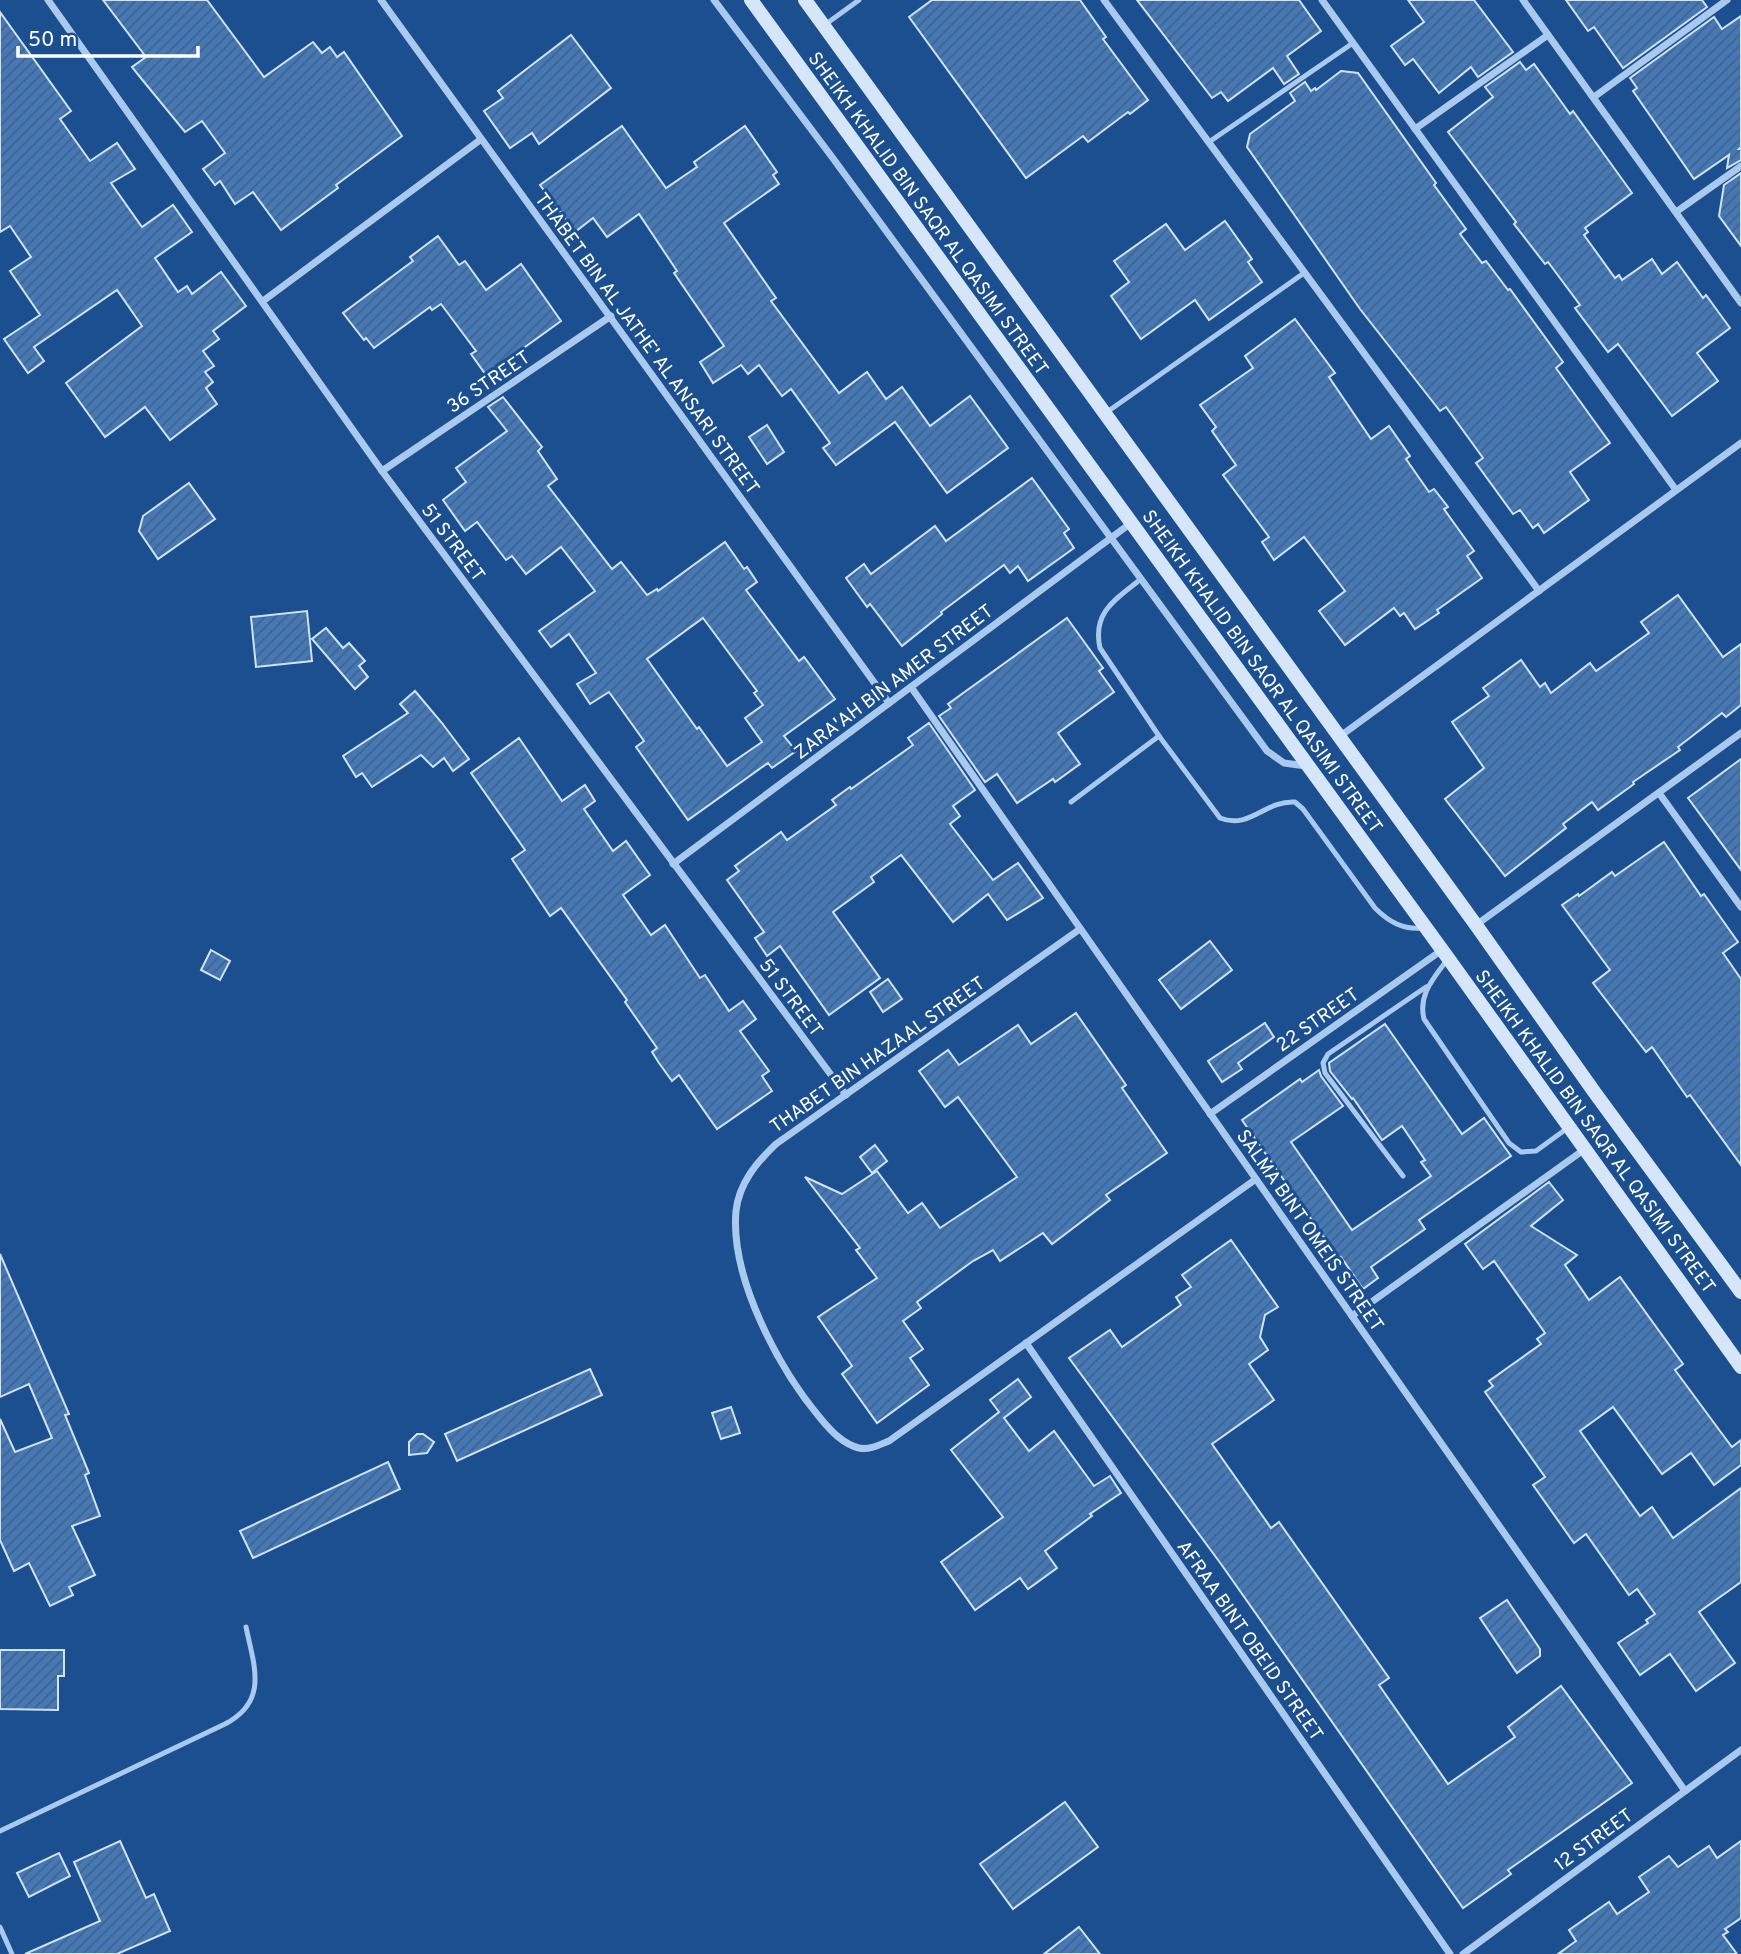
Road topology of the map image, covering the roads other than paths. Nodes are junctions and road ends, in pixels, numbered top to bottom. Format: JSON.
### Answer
{"nodes":[{"id":1,"x":48,"y":0,"type":"edge"},
{"id":2,"x":381,"y":0,"type":"edge"},
{"id":3,"x":714,"y":0,"type":"edge"},
{"id":4,"x":751,"y":0,"type":"edge"},
{"id":5,"x":805,"y":0,"type":"edge"},
{"id":6,"x":859,"y":0,"type":"edge"},
{"id":7,"x":1104,"y":0,"type":"edge"},
{"id":8,"x":1322,"y":0,"type":"edge"},
{"id":9,"x":1523,"y":0,"type":"edge"},
{"id":10,"x":1727,"y":0,"type":"edge"},
{"id":11,"x":823,"y":26,"type":"junction"},
{"id":12,"x":1548,"y":35,"type":"junction"},
{"id":13,"x":1353,"y":44,"type":"junction"},
{"id":14,"x":1594,"y":97,"type":"junction"},
{"id":15,"x":1415,"y":129,"type":"junction"},
{"id":16,"x":480,"y":140,"type":"junction"},
{"id":17,"x":1209,"y":142,"type":"junction"},
{"id":18,"x":1741,"y":166,"type":"edge"},
{"id":19,"x":1676,"y":212,"type":"junction"},
{"id":20,"x":1304,"y":272,"type":"junction"},
{"id":21,"x":263,"y":301,"type":"junction"},
{"id":22,"x":1741,"y":303,"type":"edge"},
{"id":23,"x":611,"y":316,"type":"junction"},
{"id":24,"x":1104,"y":414,"type":"junction"},
{"id":25,"x":1741,"y":443,"type":"edge"},
{"id":26,"x":382,"y":471,"type":"junction"},
{"id":27,"x":1676,"y":490,"type":"junction"},
{"id":28,"x":1131,"y":523,"type":"junction"},
{"id":29,"x":1110,"y":538,"type":"junction"},
{"id":30,"x":1141,"y":579,"type":"junction"},
{"id":31,"x":1539,"y":591,"type":"junction"},
{"id":32,"x":911,"y":687,"type":"junction"},
{"id":33,"x":889,"y":704,"type":"junction"},
{"id":34,"x":1741,"y":733,"type":"edge"},
{"id":35,"x":1159,"y":736,"type":"junction"},
{"id":36,"x":1339,"y":737,"type":"junction"},
{"id":37,"x":1309,"y":766,"type":"junction"},
{"id":38,"x":1659,"y":793,"type":"junction"},
{"id":39,"x":1071,"y":802,"type":"dead end"},
{"id":40,"x":673,"y":864,"type":"junction"},
{"id":41,"x":1741,"y":907,"type":"edge"},
{"id":42,"x":1476,"y":925,"type":"junction"},
{"id":43,"x":1426,"y":928,"type":"junction"},
{"id":44,"x":1080,"y":929,"type":"junction"},
{"id":45,"x":1445,"y":954,"type":"junction"},
{"id":46,"x":1429,"y":986,"type":"junction"},
{"id":47,"x":846,"y":1095,"type":"junction"},
{"id":48,"x":1210,"y":1114,"type":"junction"},
{"id":49,"x":1570,"y":1127,"type":"junction"},
{"id":50,"x":1586,"y":1148,"type":"junction"},
{"id":51,"x":1403,"y":1176,"type":"dead end"},
{"id":52,"x":1256,"y":1179,"type":"junction"},
{"id":53,"x":1741,"y":1292,"type":"edge"},
{"id":54,"x":1352,"y":1316,"type":"junction"},
{"id":55,"x":1026,"y":1343,"type":"junction"},
{"id":56,"x":1741,"y":1367,"type":"edge"},
{"id":57,"x":246,"y":1627,"type":"dead end"},
{"id":58,"x":1741,"y":1750,"type":"edge"},
{"id":59,"x":1685,"y":1791,"type":"junction"},
{"id":60,"x":0,"y":1831,"type":"edge"},
{"id":61,"x":0,"y":1927,"type":"edge"},
{"id":62,"x":12,"y":1954,"type":"edge"},
{"id":63,"x":1450,"y":1954,"type":"edge"},
{"id":64,"x":1463,"y":1954,"type":"edge"}],
"edges":[{"from":1,"to":21,"type":"street","name":"51 STREET"},
{"from":2,"to":16,"type":"street","name":"THABET BIN AL JATHE' AL ANSARI STREET"},
{"from":3,"to":29,"type":"street"},
{"from":4,"to":28,"type":"main road","name":"SHEIKH KHALID BIN SAQR AL QASIMI STREET"},
{"from":5,"to":11,"type":"main road","name":"SHEIKH KHALID BIN SAQR AL QASIMI STREET"},
{"from":6,"to":11,"type":"lane"},
{"from":7,"to":17,"type":"street"},
{"from":8,"to":13,"type":"street"},
{"from":9,"to":12,"type":"street"},
{"from":10,"to":14,"type":"street"},
{"from":11,"to":24,"type":"main road","name":"SHEIKH KHALID BIN SAQR AL QASIMI STREET"},
{"from":12,"to":14,"type":"street"},
{"from":12,"to":15,"type":"street"},
{"from":13,"to":15,"type":"street"},
{"from":13,"to":17,"type":"lane"},
{"from":14,"to":19,"type":"street"},
{"from":15,"to":27,"type":"street"},
{"from":16,"to":21,"type":"street"},
{"from":16,"to":23,"type":"street","name":"THABET BIN AL JATHE' AL ANSARI STREET"},
{"from":17,"to":20,"type":"street"},
{"from":18,"to":19,"type":"street"},
{"from":19,"to":22,"type":"street"},
{"from":20,"to":24,"type":"lane"},
{"from":20,"to":31,"type":"street"},
{"from":21,"to":26,"type":"street","name":"51 STREET"},
{"from":23,"to":26,"type":"street","name":"36 STREET"},
{"from":23,"to":33,"type":"street","name":"THABET BIN AL JATHE' AL ANSARI STREET"},
{"from":24,"to":36,"type":"main road","name":"SHEIKH KHALID BIN SAQR AL QASIMI STREET"},
{"from":25,"to":27,"type":"street"},
{"from":26,"to":40,"type":"street","name":"51 STREET"},
{"from":27,"to":31,"type":"street"},
{"from":28,"to":29,"type":"street","name":"ZARA'AH BIN AMER STREET"},
{"from":28,"to":37,"type":"main road","name":"SHEIKH KHALID BIN SAQR AL QASIMI STREET"},
{"from":29,"to":30,"type":"street"},
{"from":29,"to":32,"type":"street","name":"ZARA'AH BIN AMER STREET"},
{"from":30,"to":35,"type":"lane"},
{"from":30,"to":37,"type":"street"},
{"from":31,"to":36,"type":"street"},
{"from":32,"to":33,"type":"street","name":"ZARA'AH BIN AMER STREET"},
{"from":32,"to":44,"type":"street","name":"SALMA BINT OMEIS STREET"},
{"from":33,"to":40,"type":"street","name":"ZARA'AH BIN AMER STREET"},
{"from":34,"to":38,"type":"street"},
{"from":35,"to":39,"type":"lane"},
{"from":35,"to":43,"type":"lane"},
{"from":36,"to":42,"type":"main road","name":"SHEIKH KHALID BIN SAQR AL QASIMI STREET"},
{"from":37,"to":43,"type":"main road","name":"SHEIKH KHALID BIN SAQR AL QASIMI STREET"},
{"from":38,"to":41,"type":"street"},
{"from":38,"to":42,"type":"street"},
{"from":40,"to":47,"type":"street","name":"51 STREET"},
{"from":42,"to":53,"type":"main road","name":"SHEIKH KHALID BIN SAQR AL QASIMI STREET"},
{"from":43,"to":45,"type":"main road","name":"SHEIKH KHALID BIN SAQR AL QASIMI STREET"},
{"from":44,"to":47,"type":"street","name":"THABET BIN HAZAAL STREET"},
{"from":44,"to":48,"type":"street","name":"SALMA BINT OMEIS STREET"},
{"from":45,"to":46,"type":"lane"},
{"from":45,"to":48,"type":"street","name":"22 STREET"},
{"from":45,"to":49,"type":"main road","name":"SHEIKH KHALID BIN SAQR AL QASIMI STREET"},
{"from":46,"to":49,"type":"lane"},
{"from":46,"to":51,"type":"lane"},
{"from":47,"to":55,"type":"street","name":"THABET BIN HAZAAL STREET"},
{"from":48,"to":52,"type":"street","name":"SALMA BINT OMEIS STREET"},
{"from":49,"to":50,"type":"main road","name":"SHEIKH KHALID BIN SAQR AL QASIMI STREET"},
{"from":50,"to":54,"type":"street"},
{"from":50,"to":56,"type":"main road","name":"SHEIKH KHALID BIN SAQR AL QASIMI STREET"},
{"from":52,"to":54,"type":"street","name":"SALMA BINT OMEIS STREET"},
{"from":52,"to":55,"type":"street","name":"THABET BIN HAZAAL STREET"},
{"from":54,"to":59,"type":"street","name":"SALMA BINT OMEIS STREET"},
{"from":55,"to":63,"type":"street","name":"AFRAA BINT OBEID STREET"},
{"from":57,"to":60,"type":"lane"},
{"from":58,"to":59,"type":"street","name":"12 STREET"},
{"from":59,"to":64,"type":"street","name":"12 STREET"},
{"from":61,"to":62,"type":"lane"}]}
